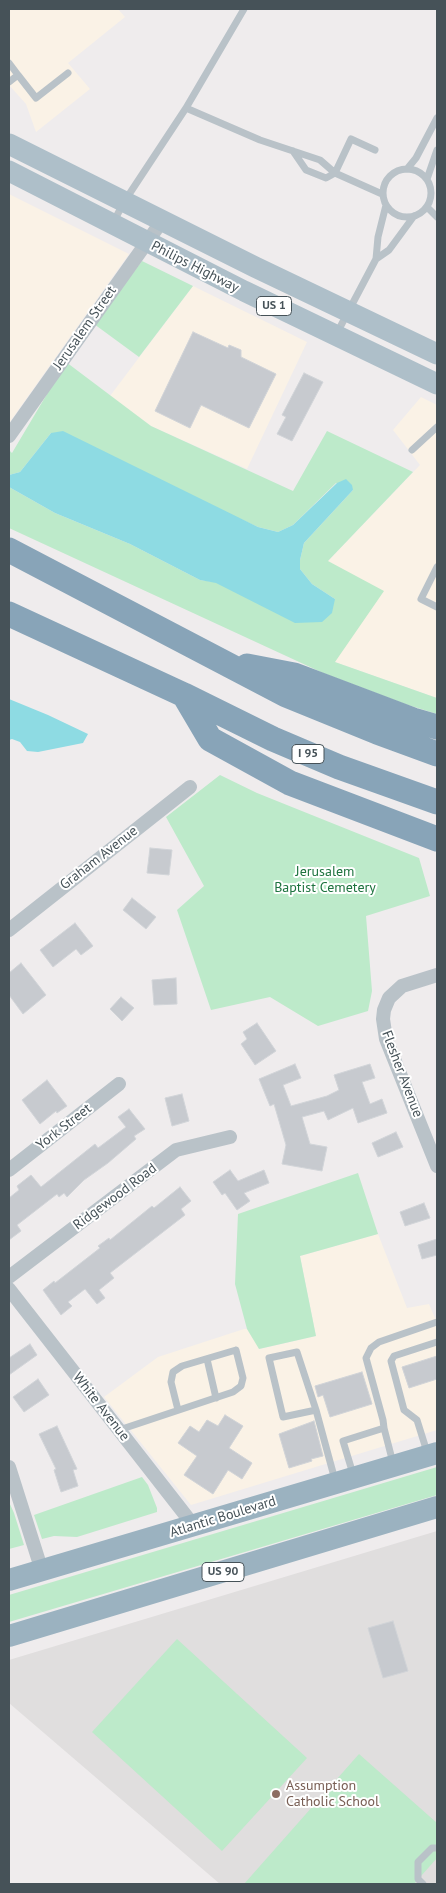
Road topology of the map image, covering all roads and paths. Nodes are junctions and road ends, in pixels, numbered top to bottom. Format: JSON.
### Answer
{"nodes":[{"id":1,"x":244,"y":9,"type":"edge"},
{"id":2,"x":9,"y":63,"type":"edge"},
{"id":3,"x":68,"y":73,"type":"dead end"},
{"id":4,"x":18,"y":75,"type":"junction"},
{"id":5,"x":9,"y":82,"type":"edge"},
{"id":6,"x":186,"y":108,"type":"junction"},
{"id":7,"x":437,"y":118,"type":"edge"},
{"id":8,"x":9,"y":144,"type":"edge"},
{"id":9,"x":376,"y":150,"type":"dead end"},
{"id":10,"x":437,"y":150,"type":"edge"},
{"id":11,"x":292,"y":151,"type":"junction"},
{"id":12,"x":407,"y":169,"type":"junction"},
{"id":13,"x":9,"y":171,"type":"edge"},
{"id":14,"x":335,"y":173,"type":"junction"},
{"id":15,"x":426,"y":179,"type":"junction"},
{"id":16,"x":382,"y":194,"type":"junction"},
{"id":17,"x":124,"y":202,"type":"junction"},
{"id":18,"x":386,"y":206,"type":"junction"},
{"id":19,"x":427,"y":206,"type":"junction"},
{"id":20,"x":414,"y":216,"type":"junction"},
{"id":21,"x":437,"y":217,"type":"edge"},
{"id":22,"x":162,"y":221,"type":"junction"},
{"id":23,"x":112,"y":224,"type":"junction"},
{"id":24,"x":146,"y":243,"type":"junction"},
{"id":25,"x":376,"y":259,"type":"junction"},
{"id":26,"x":348,"y":311,"type":"junction"},
{"id":27,"x":336,"y":336,"type":"junction"},
{"id":28,"x":437,"y":354,"type":"edge"},
{"id":29,"x":437,"y":384,"type":"edge"},
{"id":30,"x":437,"y":427,"type":"edge"},
{"id":31,"x":9,"y":436,"type":"edge"},
{"id":32,"x":412,"y":450,"type":"dead end"},
{"id":33,"x":9,"y":550,"type":"edge"},
{"id":34,"x":437,"y":567,"type":"edge"},
{"id":35,"x":437,"y":607,"type":"edge"},
{"id":36,"x":9,"y":614,"type":"edge"},
{"id":37,"x":218,"y":660,"type":"junction"},
{"id":38,"x":184,"y":695,"type":"junction"},
{"id":39,"x":437,"y":727,"type":"edge"},
{"id":40,"x":437,"y":754,"type":"edge"},
{"id":41,"x":190,"y":787,"type":"dead end"},
{"id":42,"x":437,"y":802,"type":"edge"},
{"id":43,"x":437,"y":839,"type":"edge"},
{"id":44,"x":9,"y":930,"type":"edge"},
{"id":45,"x":437,"y":975,"type":"edge"},
{"id":46,"x":119,"y":1084,"type":"dead end"},
{"id":47,"x":437,"y":1126,"type":"edge"},
{"id":48,"x":424,"y":1130,"type":"junction"},
{"id":49,"x":230,"y":1137,"type":"dead end"},
{"id":50,"x":437,"y":1166,"type":"edge"},
{"id":51,"x":9,"y":1170,"type":"edge"},
{"id":52,"x":9,"y":1277,"type":"edge"},
{"id":53,"x":9,"y":1289,"type":"edge"},
{"id":54,"x":437,"y":1322,"type":"edge"},
{"id":55,"x":437,"y":1342,"type":"edge"},
{"id":56,"x":207,"y":1359,"type":"junction"},
{"id":57,"x":216,"y":1398,"type":"junction"},
{"id":58,"x":178,"y":1410,"type":"junction"},
{"id":59,"x":316,"y":1410,"type":"junction"},
{"id":60,"x":384,"y":1428,"type":"junction"},
{"id":61,"x":119,"y":1430,"type":"junction"},
{"id":62,"x":433,"y":1454,"type":"edge"},
{"id":63,"x":394,"y":1466,"type":"junction"},
{"id":64,"x":10,"y":1472,"type":"edge"},
{"id":65,"x":345,"y":1480,"type":"junction"},
{"id":66,"x":437,"y":1507,"type":"edge"},
{"id":67,"x":194,"y":1526,"type":"junction"},
{"id":68,"x":42,"y":1570,"type":"junction"},
{"id":69,"x":9,"y":1580,"type":"edge"},
{"id":70,"x":9,"y":1636,"type":"edge"},
{"id":71,"x":437,"y":1848,"type":"edge"},
{"id":72,"x":423,"y":1884,"type":"edge"}],
"edges":[{"from":1,"to":6,"type":"lane"},
{"from":2,"to":4,"type":"lane"},
{"from":3,"to":4,"type":"lane"},
{"from":4,"to":5,"type":"lane"},
{"from":6,"to":11,"type":"lane"},
{"from":6,"to":17,"type":"lane"},
{"from":7,"to":12,"type":"lane"},
{"from":8,"to":17,"type":"main road","name":"Philips Highway","number":"US 1"},
{"from":9,"to":14,"type":"lane"},
{"from":10,"to":15,"type":"lane"},
{"from":11,"to":14,"type":"lane"},
{"from":11,"to":14,"type":"lane"},
{"from":12,"to":15,"type":"lane"},
{"from":12,"to":16,"type":"lane"},
{"from":13,"to":23,"type":"main road","name":"Philips Highway","number":"US 1"},
{"from":14,"to":16,"type":"lane"},
{"from":15,"to":19,"type":"lane"},
{"from":16,"to":18,"type":"lane"},
{"from":17,"to":22,"type":"main road","name":"Philips Highway","number":"US 1"},
{"from":17,"to":23,"type":"lane"},
{"from":18,"to":20,"type":"lane"},
{"from":18,"to":25,"type":"lane"},
{"from":19,"to":20,"type":"lane"},
{"from":19,"to":21,"type":"lane"},
{"from":20,"to":25,"type":"lane"},
{"from":22,"to":24,"type":"street","name":"Jerusalem Street"},
{"from":22,"to":26,"type":"main road","name":"Philips Highway","number":"US 1"},
{"from":23,"to":24,"type":"main road","name":"Philips Highway","number":"US 1"},
{"from":24,"to":27,"type":"main road","name":"Philips Highway","number":"US 1"},
{"from":24,"to":31,"type":"street","name":"Jerusalem Street"},
{"from":25,"to":26,"type":"lane"},
{"from":26,"to":27,"type":"lane"},
{"from":26,"to":28,"type":"main road","name":"Philips Highway","number":"US 1"},
{"from":27,"to":29,"type":"main road","name":"Philips Highway","number":"US 1"},
{"from":30,"to":32,"type":"lane"},
{"from":33,"to":37,"type":"highway"},
{"from":34,"to":35,"type":"lane"},
{"from":36,"to":38,"type":"highway","number":"I 95"},
{"from":37,"to":39,"type":"highway"},
{"from":37,"to":40,"type":"highway"},
{"from":38,"to":42,"type":"highway","number":"I 95"},
{"from":38,"to":43,"type":"highway"},
{"from":41,"to":44,"type":"street","name":"Graham Avenue"},
{"from":45,"to":48,"type":"street","name":"Flesher Avenue"},
{"from":46,"to":51,"type":"street","name":"York Street"},
{"from":47,"to":48,"type":"street"},
{"from":48,"to":50,"type":"street","name":"Flesher Avenue"},
{"from":49,"to":52,"type":"street","name":"Ridgewood Road"},
{"from":53,"to":61,"type":"street","name":"White Avenue"},
{"from":54,"to":60,"type":"lane"},
{"from":55,"to":62,"type":"lane"},
{"from":56,"to":57,"type":"lane"},
{"from":56,"to":57,"type":"lane"},
{"from":56,"to":58,"type":"lane"},
{"from":57,"to":58,"type":"lane"},
{"from":58,"to":61,"type":"lane"},
{"from":59,"to":59,"type":"lane"},
{"from":59,"to":65,"type":"lane"},
{"from":60,"to":63,"type":"lane"},
{"from":60,"to":65,"type":"lane"},
{"from":61,"to":67,"type":"street","name":"White Avenue"},
{"from":62,"to":63,"type":"highway","name":"Atlantic Boulevard"},
{"from":63,"to":65,"type":"highway","name":"Atlantic Boulevard"},
{"from":64,"to":68,"type":"street"},
{"from":65,"to":67,"type":"highway","name":"Atlantic Boulevard"},
{"from":66,"to":70,"type":"highway","number":"US 90"},
{"from":67,"to":68,"type":"highway","name":"Atlantic Boulevard"},
{"from":68,"to":69,"type":"highway","name":"Atlantic Boulevard"},
{"from":71,"to":72,"type":"lane"}]}
